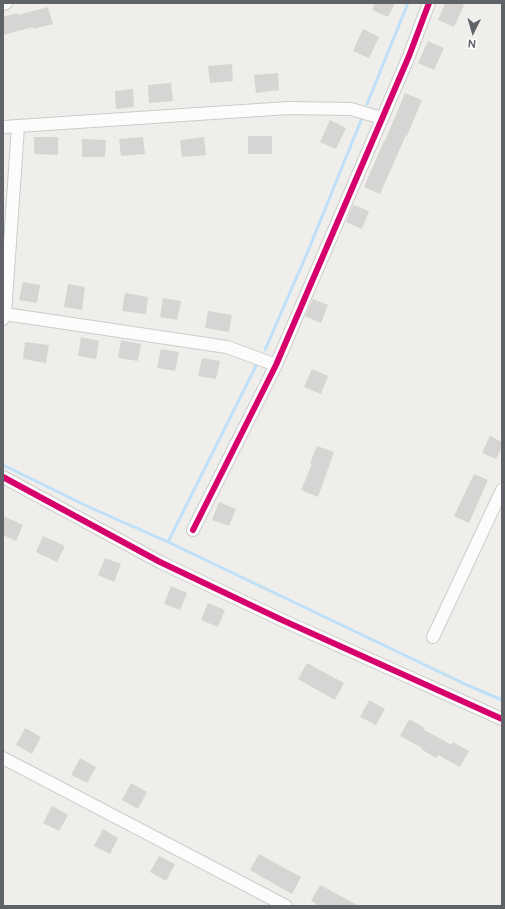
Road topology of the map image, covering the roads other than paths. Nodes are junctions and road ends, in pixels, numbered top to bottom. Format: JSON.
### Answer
{"nodes":[{"id":1,"x":429,"y":3,"type":"edge"},
{"id":2,"x":382,"y":118,"type":"junction"},
{"id":3,"x":3,"y":127,"type":"edge"},
{"id":4,"x":18,"y":127,"type":"junction"},
{"id":5,"x":4,"y":317,"type":"edge"},
{"id":6,"x":276,"y":365,"type":"junction"},
{"id":7,"x":3,"y":477,"type":"edge"},
{"id":8,"x":502,"y":490,"type":"edge"},
{"id":9,"x":193,"y":530,"type":"dead end"},
{"id":10,"x":433,"y":637,"type":"dead end"},
{"id":11,"x":502,"y":719,"type":"edge"},
{"id":12,"x":3,"y":758,"type":"edge"},
{"id":13,"x":286,"y":906,"type":"edge"}],
"edges":[{"from":1,"to":2,"type":"street"},
{"from":2,"to":4,"type":"street"},
{"from":2,"to":6,"type":"street"},
{"from":3,"to":4,"type":"street"},
{"from":4,"to":5,"type":"street"},
{"from":5,"to":6,"type":"street"},
{"from":6,"to":9,"type":"street"},
{"from":7,"to":11,"type":"street"},
{"from":8,"to":10,"type":"street"},
{"from":12,"to":13,"type":"street"}]}
